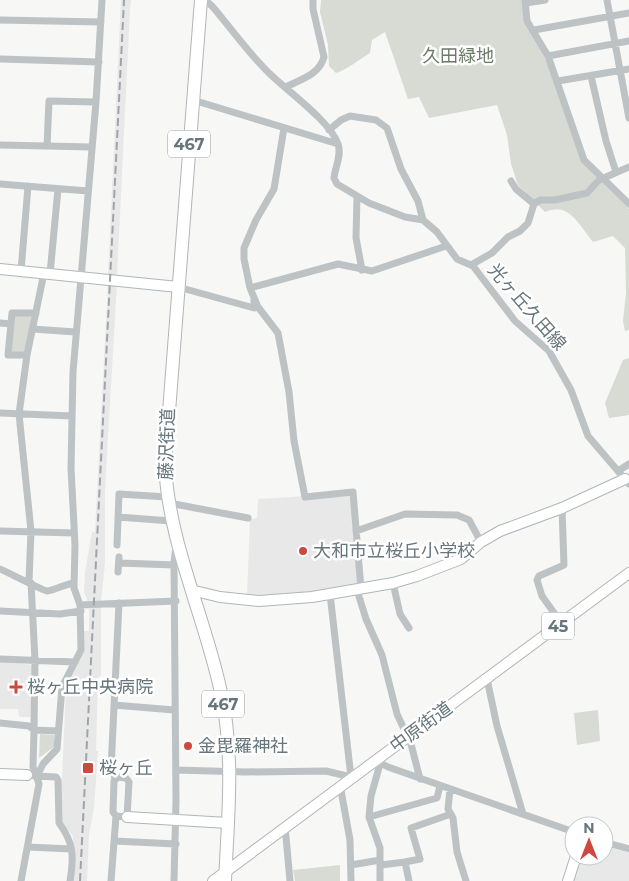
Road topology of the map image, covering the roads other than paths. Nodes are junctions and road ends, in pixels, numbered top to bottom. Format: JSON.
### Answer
{"nodes":[{"id":1,"x":102,"y":0,"type":"edge"},
{"id":2,"x":201,"y":0,"type":"edge"},
{"id":3,"x":205,"y":0,"type":"edge"},
{"id":4,"x":314,"y":0,"type":"edge"},
{"id":5,"x":545,"y":0,"type":"edge"},
{"id":6,"x":607,"y":0,"type":"edge"},
{"id":7,"x":526,"y":2,"type":"edge"},
{"id":8,"x":629,"y":13,"type":"edge"},
{"id":9,"x":610,"y":16,"type":"junction"},
{"id":10,"x":0,"y":20,"type":"edge"},
{"id":11,"x":101,"y":22,"type":"junction"},
{"id":12,"x":534,"y":30,"type":"junction"},
{"id":13,"x":629,"y":41,"type":"edge"},
{"id":14,"x":615,"y":44,"type":"junction"},
{"id":15,"x":548,"y":56,"type":"junction"},
{"id":16,"x":0,"y":59,"type":"edge"},
{"id":17,"x":99,"y":62,"type":"junction"},
{"id":18,"x":629,"y":69,"type":"edge"},
{"id":19,"x":620,"y":71,"type":"junction"},
{"id":20,"x":591,"y":76,"type":"junction"},
{"id":21,"x":558,"y":81,"type":"junction"},
{"id":22,"x":286,"y":87,"type":"junction"},
{"id":23,"x":193,"y":100,"type":"junction"},
{"id":24,"x":96,"y":102,"type":"junction"},
{"id":25,"x":629,"y":118,"type":"edge"},
{"id":26,"x":284,"y":128,"type":"junction"},
{"id":27,"x":329,"y":130,"type":"junction"},
{"id":28,"x":338,"y":144,"type":"junction"},
{"id":29,"x":0,"y":145,"type":"edge"},
{"id":30,"x":47,"y":146,"type":"junction"},
{"id":31,"x":92,"y":147,"type":"junction"},
{"id":32,"x":629,"y":167,"type":"edge"},
{"id":33,"x":616,"y":172,"type":"junction"},
{"id":34,"x":602,"y":178,"type":"junction"},
{"id":35,"x":511,"y":181,"type":"dead end"},
{"id":36,"x":0,"y":184,"type":"edge"},
{"id":37,"x":28,"y":186,"type":"junction"},
{"id":38,"x":58,"y":189,"type":"junction"},
{"id":39,"x":88,"y":191,"type":"junction"},
{"id":40,"x":357,"y":197,"type":"junction"},
{"id":41,"x":627,"y":200,"type":"edge"},
{"id":42,"x":534,"y":204,"type":"junction"},
{"id":43,"x":423,"y":220,"type":"junction"},
{"id":44,"x":446,"y":246,"type":"junction"},
{"id":45,"x":471,"y":265,"type":"junction"},
{"id":46,"x":0,"y":269,"type":"edge"},
{"id":47,"x":362,"y":270,"type":"junction"},
{"id":48,"x":21,"y":271,"type":"junction"},
{"id":49,"x":47,"y":274,"type":"junction"},
{"id":50,"x":80,"y":277,"type":"junction"},
{"id":51,"x":178,"y":287,"type":"junction"},
{"id":52,"x":250,"y":288,"type":"junction"},
{"id":53,"x":254,"y":297,"type":"junction"},
{"id":54,"x":36,"y":313,"type":"junction"},
{"id":55,"x":0,"y":323,"type":"edge"},
{"id":56,"x":11,"y":324,"type":"junction"},
{"id":57,"x":33,"y":329,"type":"junction"},
{"id":58,"x":75,"y":332,"type":"junction"},
{"id":59,"x":27,"y":355,"type":"junction"},
{"id":60,"x":0,"y":413,"type":"edge"},
{"id":61,"x":19,"y":414,"type":"junction"},
{"id":62,"x":72,"y":416,"type":"junction"},
{"id":63,"x":629,"y":464,"type":"edge"},
{"id":64,"x":618,"y":470,"type":"junction"},
{"id":65,"x":627,"y":482,"type":"edge"},
{"id":66,"x":168,"y":500,"type":"junction"},
{"id":67,"x":562,"y":508,"type":"junction"},
{"id":68,"x":118,"y":517,"type":"junction"},
{"id":69,"x":248,"y":518,"type":"dead end"},
{"id":70,"x":171,"y":521,"type":"junction"},
{"id":71,"x":0,"y":531,"type":"edge"},
{"id":72,"x":356,"y":531,"type":"junction"},
{"id":73,"x":31,"y":532,"type":"junction"},
{"id":74,"x":74,"y":533,"type":"junction"},
{"id":75,"x":481,"y":542,"type":"junction"},
{"id":76,"x":177,"y":543,"type":"junction"},
{"id":77,"x":117,"y":545,"type":"dead end"},
{"id":78,"x":174,"y":565,"type":"junction"},
{"id":79,"x":0,"y":569,"type":"edge"},
{"id":80,"x":118,"y":572,"type":"dead end"},
{"id":81,"x":629,"y":573,"type":"edge"},
{"id":82,"x":30,"y":582,"type":"junction"},
{"id":83,"x":74,"y":583,"type":"junction"},
{"id":84,"x":393,"y":583,"type":"junction"},
{"id":85,"x":175,"y":587,"type":"junction"},
{"id":86,"x":191,"y":590,"type":"junction"},
{"id":87,"x":359,"y":590,"type":"junction"},
{"id":88,"x":330,"y":594,"type":"junction"},
{"id":89,"x":176,"y":601,"type":"junction"},
{"id":90,"x":120,"y":603,"type":"junction"},
{"id":91,"x":80,"y":608,"type":"junction"},
{"id":92,"x":0,"y":611,"type":"edge"},
{"id":93,"x":33,"y":614,"type":"junction"},
{"id":94,"x":562,"y":624,"type":"junction"},
{"id":95,"x":409,"y":628,"type":"dead end"},
{"id":96,"x":0,"y":659,"type":"edge"},
{"id":97,"x":35,"y":660,"type":"junction"},
{"id":98,"x":75,"y":662,"type":"junction"},
{"id":99,"x":487,"y":680,"type":"junction"},
{"id":100,"x":114,"y":705,"type":"junction"},
{"id":101,"x":174,"y":710,"type":"junction"},
{"id":102,"x":0,"y":723,"type":"edge"},
{"id":103,"x":34,"y":730,"type":"junction"},
{"id":104,"x":58,"y":731,"type":"junction"},
{"id":105,"x":408,"y":736,"type":"junction"},
{"id":106,"x":377,"y":762,"type":"junction"},
{"id":107,"x":44,"y":763,"type":"junction"},
{"id":108,"x":176,"y":770,"type":"junction"},
{"id":109,"x":34,"y":771,"type":"junction"},
{"id":110,"x":230,"y":771,"type":"junction"},
{"id":111,"x":0,"y":774,"type":"edge"},
{"id":112,"x":351,"y":777,"type":"junction"},
{"id":113,"x":115,"y":778,"type":"junction"},
{"id":114,"x":420,"y":779,"type":"junction"},
{"id":115,"x":340,"y":784,"type":"junction"},
{"id":116,"x":440,"y":786,"type":"junction"},
{"id":117,"x":450,"y":789,"type":"junction"},
{"id":118,"x":451,"y":814,"type":"junction"},
{"id":119,"x":523,"y":814,"type":"junction"},
{"id":120,"x":116,"y":816,"type":"junction"},
{"id":121,"x":127,"y":817,"type":"junction"},
{"id":122,"x":370,"y":817,"type":"junction"},
{"id":123,"x":176,"y":820,"type":"junction"},
{"id":124,"x":228,"y":823,"type":"junction"},
{"id":125,"x":285,"y":826,"type":"junction"},
{"id":126,"x":564,"y":828,"type":"edge"},
{"id":127,"x":114,"y":840,"type":"junction"},
{"id":128,"x":176,"y":844,"type":"junction"},
{"id":129,"x":614,"y":845,"type":"edge"},
{"id":130,"x":28,"y":847,"type":"junction"},
{"id":131,"x":71,"y":848,"type":"junction"},
{"id":132,"x":629,"y":849,"type":"edge"},
{"id":133,"x":380,"y":862,"type":"junction"},
{"id":134,"x":405,"y":862,"type":"junction"},
{"id":135,"x":351,"y":864,"type":"junction"},
{"id":136,"x":573,"y":866,"type":"edge"},
{"id":137,"x":225,"y":876,"type":"edge"},
{"id":138,"x":21,"y":881,"type":"edge"},
{"id":139,"x":70,"y":881,"type":"edge"},
{"id":140,"x":111,"y":881,"type":"edge"},
{"id":141,"x":174,"y":881,"type":"edge"},
{"id":142,"x":213,"y":881,"type":"edge"},
{"id":143,"x":290,"y":881,"type":"edge"},
{"id":144,"x":351,"y":881,"type":"edge"},
{"id":145,"x":380,"y":881,"type":"edge"},
{"id":146,"x":409,"y":881,"type":"edge"},
{"id":147,"x":466,"y":881,"type":"edge"},
{"id":148,"x":568,"y":881,"type":"edge"}],
"edges":[{"from":1,"to":11,"type":"street"},
{"from":2,"to":23,"type":"highway","name":"藤沢街道","number":"467"},
{"from":3,"to":22,"type":"street"},
{"from":4,"to":22,"type":"street"},
{"from":5,"to":7,"type":"street"},
{"from":6,"to":9,"type":"street"},
{"from":7,"to":12,"type":"street"},
{"from":8,"to":9,"type":"street"},
{"from":9,"to":12,"type":"street"},
{"from":9,"to":14,"type":"street"},
{"from":10,"to":11,"type":"street"},
{"from":11,"to":17,"type":"street"},
{"from":12,"to":15,"type":"street"},
{"from":13,"to":14,"type":"street"},
{"from":14,"to":15,"type":"street"},
{"from":14,"to":19,"type":"street"},
{"from":15,"to":21,"type":"street"},
{"from":16,"to":17,"type":"street"},
{"from":17,"to":24,"type":"street"},
{"from":18,"to":19,"type":"street"},
{"from":19,"to":20,"type":"street"},
{"from":19,"to":25,"type":"street"},
{"from":20,"to":21,"type":"street"},
{"from":20,"to":33,"type":"street"},
{"from":21,"to":34,"type":"street"},
{"from":22,"to":27,"type":"street"},
{"from":23,"to":26,"type":"street"},
{"from":23,"to":51,"type":"highway","name":"藤沢街道","number":"467"},
{"from":24,"to":30,"type":"street"},
{"from":24,"to":31,"type":"street"},
{"from":26,"to":28,"type":"street"},
{"from":26,"to":52,"type":"street"},
{"from":27,"to":28,"type":"street"},
{"from":27,"to":43,"type":"street"},
{"from":28,"to":40,"type":"street"},
{"from":29,"to":30,"type":"street"},
{"from":30,"to":31,"type":"street"},
{"from":31,"to":39,"type":"street"},
{"from":32,"to":33,"type":"street"},
{"from":33,"to":34,"type":"street"},
{"from":34,"to":41,"type":"street"},
{"from":34,"to":42,"type":"street"},
{"from":35,"to":42,"type":"street"},
{"from":36,"to":37,"type":"street"},
{"from":37,"to":38,"type":"street"},
{"from":37,"to":48,"type":"street"},
{"from":38,"to":39,"type":"street"},
{"from":38,"to":49,"type":"street"},
{"from":39,"to":50,"type":"street"},
{"from":40,"to":43,"type":"street"},
{"from":40,"to":47,"type":"street"},
{"from":42,"to":45,"type":"street"},
{"from":43,"to":44,"type":"street","name":"光ヶ丘久田線"},
{"from":44,"to":45,"type":"street","name":"光ヶ丘久田線"},
{"from":44,"to":47,"type":"street"},
{"from":45,"to":64,"type":"street","name":"光ヶ丘久田線"},
{"from":46,"to":48,"type":"street"},
{"from":47,"to":52,"type":"street"},
{"from":48,"to":49,"type":"street"},
{"from":49,"to":50,"type":"street"},
{"from":49,"to":54,"type":"street"},
{"from":50,"to":51,"type":"street"},
{"from":50,"to":58,"type":"street"},
{"from":51,"to":53,"type":"street"},
{"from":51,"to":66,"type":"highway","name":"藤沢街道","number":"467"},
{"from":52,"to":53,"type":"street"},
{"from":53,"to":72,"type":"street"},
{"from":54,"to":56,"type":"street"},
{"from":54,"to":57,"type":"street"},
{"from":55,"to":56,"type":"street"},
{"from":56,"to":59,"type":"street"},
{"from":57,"to":58,"type":"street"},
{"from":57,"to":59,"type":"street"},
{"from":58,"to":62,"type":"street"},
{"from":59,"to":61,"type":"street"},
{"from":60,"to":61,"type":"street"},
{"from":61,"to":62,"type":"street"},
{"from":61,"to":73,"type":"street"},
{"from":62,"to":74,"type":"street"},
{"from":63,"to":64,"type":"street"},
{"from":64,"to":65,"type":"street","name":"光ヶ丘久田線"},
{"from":65,"to":67,"type":"street"},
{"from":66,"to":68,"type":"street"},
{"from":66,"to":69,"type":"street"},
{"from":66,"to":70,"type":"highway","name":"藤沢街道","number":"467"},
{"from":67,"to":75,"type":"street"},
{"from":67,"to":94,"type":"street"},
{"from":68,"to":70,"type":"street"},
{"from":68,"to":77,"type":"street"},
{"from":70,"to":76,"type":"highway","name":"藤沢街道","number":"467"},
{"from":71,"to":73,"type":"street"},
{"from":72,"to":75,"type":"street"},
{"from":72,"to":87,"type":"street"},
{"from":73,"to":74,"type":"street"},
{"from":73,"to":82,"type":"street"},
{"from":74,"to":83,"type":"street"},
{"from":75,"to":84,"type":"street"},
{"from":76,"to":78,"type":"street"},
{"from":76,"to":86,"type":"highway","name":"藤沢街道","number":"467"},
{"from":78,"to":80,"type":"street"},
{"from":78,"to":85,"type":"street"},
{"from":79,"to":82,"type":"street"},
{"from":81,"to":94,"type":"street","name":"中原街道","number":"45"},
{"from":82,"to":83,"type":"street"},
{"from":82,"to":93,"type":"street"},
{"from":83,"to":91,"type":"street"},
{"from":84,"to":87,"type":"street"},
{"from":84,"to":95,"type":"street"},
{"from":85,"to":86,"type":"street"},
{"from":85,"to":89,"type":"street"},
{"from":86,"to":88,"type":"street"},
{"from":86,"to":110,"type":"highway","name":"藤沢街道","number":"467"},
{"from":87,"to":88,"type":"street"},
{"from":87,"to":105,"type":"street"},
{"from":88,"to":112,"type":"street"},
{"from":89,"to":90,"type":"street"},
{"from":89,"to":101,"type":"street"},
{"from":90,"to":91,"type":"street"},
{"from":90,"to":100,"type":"street"},
{"from":91,"to":93,"type":"street"},
{"from":91,"to":98,"type":"street"},
{"from":92,"to":93,"type":"street"},
{"from":93,"to":97,"type":"street"},
{"from":94,"to":99,"type":"street","name":"中原街道","number":"45"},
{"from":96,"to":97,"type":"street"},
{"from":97,"to":98,"type":"street"},
{"from":97,"to":103,"type":"street"},
{"from":98,"to":104,"type":"street"},
{"from":99,"to":105,"type":"street","name":"中原街道","number":"45"},
{"from":99,"to":119,"type":"street"},
{"from":100,"to":101,"type":"street"},
{"from":100,"to":113,"type":"street"},
{"from":101,"to":108,"type":"street"},
{"from":102,"to":103,"type":"street"},
{"from":103,"to":104,"type":"street"},
{"from":103,"to":109,"type":"street"},
{"from":104,"to":107,"type":"street"},
{"from":105,"to":106,"type":"street","name":"中原街道","number":"45"},
{"from":105,"to":114,"type":"street"},
{"from":106,"to":112,"type":"street","name":"中原街道","number":"45"},
{"from":106,"to":114,"type":"street"},
{"from":106,"to":122,"type":"street"},
{"from":107,"to":109,"type":"street"},
{"from":107,"to":109,"type":"street"},
{"from":108,"to":110,"type":"street"},
{"from":108,"to":123,"type":"street"},
{"from":109,"to":111,"type":"street"},
{"from":109,"to":130,"type":"street"},
{"from":109,"to":131,"type":"street"},
{"from":110,"to":112,"type":"street"},
{"from":110,"to":124,"type":"highway","name":"藤沢街道","number":"467"},
{"from":112,"to":115,"type":"street","name":"中原街道","number":"45"},
{"from":113,"to":120,"type":"street"},
{"from":113,"to":121,"type":"street"},
{"from":114,"to":116,"type":"street"},
{"from":115,"to":125,"type":"street","name":"中原街道","number":"45"},
{"from":115,"to":135,"type":"street"},
{"from":116,"to":117,"type":"street"},
{"from":116,"to":122,"type":"street"},
{"from":117,"to":118,"type":"street"},
{"from":117,"to":119,"type":"street"},
{"from":118,"to":134,"type":"street"},
{"from":118,"to":147,"type":"street"},
{"from":119,"to":126,"type":"street"},
{"from":120,"to":121,"type":"street"},
{"from":120,"to":127,"type":"street"},
{"from":121,"to":123,"type":"street"},
{"from":122,"to":133,"type":"street"},
{"from":123,"to":124,"type":"street"},
{"from":123,"to":128,"type":"street"},
{"from":124,"to":137,"type":"highway","name":"藤沢街道","number":"467"},
{"from":125,"to":137,"type":"street","name":"中原街道","number":"45"},
{"from":125,"to":143,"type":"street"},
{"from":127,"to":128,"type":"street"},
{"from":127,"to":140,"type":"street"},
{"from":128,"to":141,"type":"street"},
{"from":129,"to":132,"type":"street"},
{"from":130,"to":131,"type":"street"},
{"from":130,"to":138,"type":"street"},
{"from":131,"to":139,"type":"street"},
{"from":133,"to":134,"type":"street"},
{"from":133,"to":135,"type":"street"},
{"from":133,"to":145,"type":"street"},
{"from":134,"to":146,"type":"street"},
{"from":135,"to":144,"type":"street"},
{"from":136,"to":148,"type":"street"},
{"from":137,"to":142,"type":"street","name":"中原街道","number":"45"}]}
